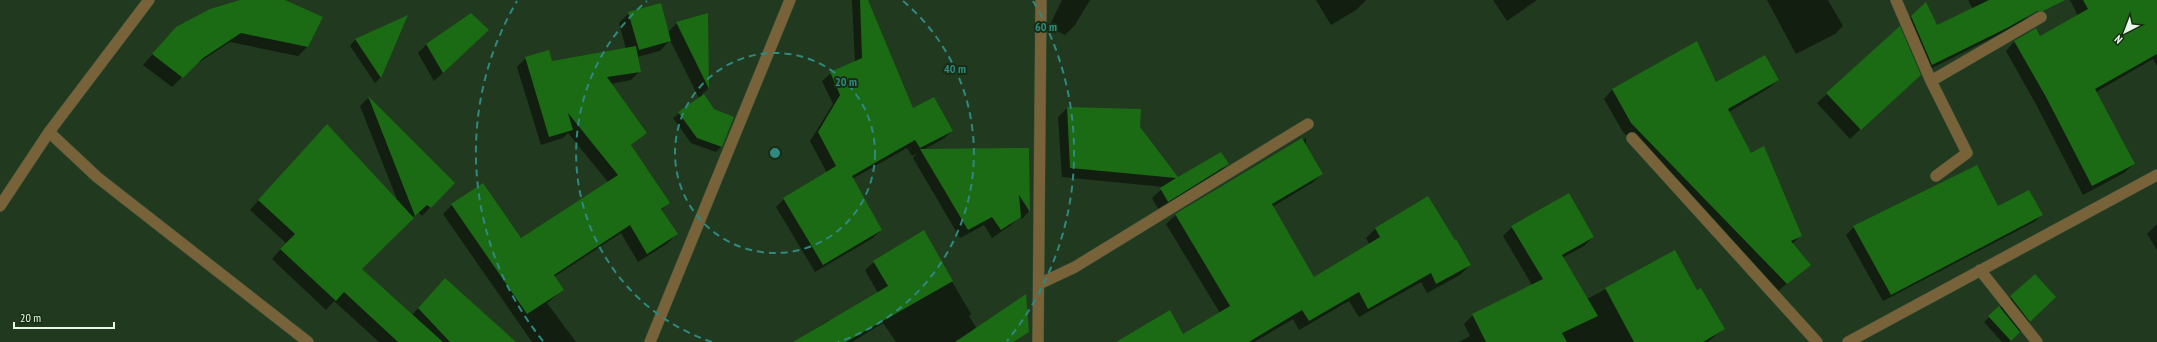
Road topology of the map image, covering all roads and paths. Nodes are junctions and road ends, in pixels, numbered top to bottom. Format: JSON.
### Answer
{"nodes":[{"id":1,"x":149,"y":0,"type":"edge"},
{"id":2,"x":790,"y":0,"type":"edge"},
{"id":3,"x":1041,"y":0,"type":"edge"},
{"id":4,"x":1896,"y":0,"type":"edge"},
{"id":5,"x":2041,"y":17,"type":"dead end"},
{"id":6,"x":1931,"y":81,"type":"junction"},
{"id":7,"x":1308,"y":124,"type":"dead end"},
{"id":8,"x":49,"y":132,"type":"junction"},
{"id":9,"x":1632,"y":138,"type":"dead end"},
{"id":10,"x":2157,"y":175,"type":"edge"},
{"id":11,"x":1936,"y":176,"type":"dead end"},
{"id":12,"x":0,"y":206,"type":"edge"},
{"id":13,"x":1980,"y":270,"type":"junction"},
{"id":14,"x":1039,"y":284,"type":"junction"},
{"id":15,"x":308,"y":342,"type":"edge"},
{"id":16,"x":650,"y":342,"type":"edge"},
{"id":17,"x":1038,"y":342,"type":"edge"},
{"id":18,"x":1817,"y":342,"type":"edge"},
{"id":19,"x":1848,"y":342,"type":"edge"},
{"id":20,"x":2037,"y":342,"type":"edge"}],
"edges":[{"from":1,"to":8,"type":"street"},
{"from":2,"to":16,"type":"street"},
{"from":3,"to":14,"type":"street"},
{"from":4,"to":6,"type":"street"},
{"from":5,"to":6,"type":"street"},
{"from":6,"to":11,"type":"street"},
{"from":7,"to":14,"type":"street"},
{"from":8,"to":12,"type":"street"},
{"from":8,"to":15,"type":"street"},
{"from":9,"to":18,"type":"street"},
{"from":10,"to":13,"type":"street"},
{"from":13,"to":19,"type":"street"},
{"from":13,"to":20,"type":"street"},
{"from":14,"to":17,"type":"street"}]}
